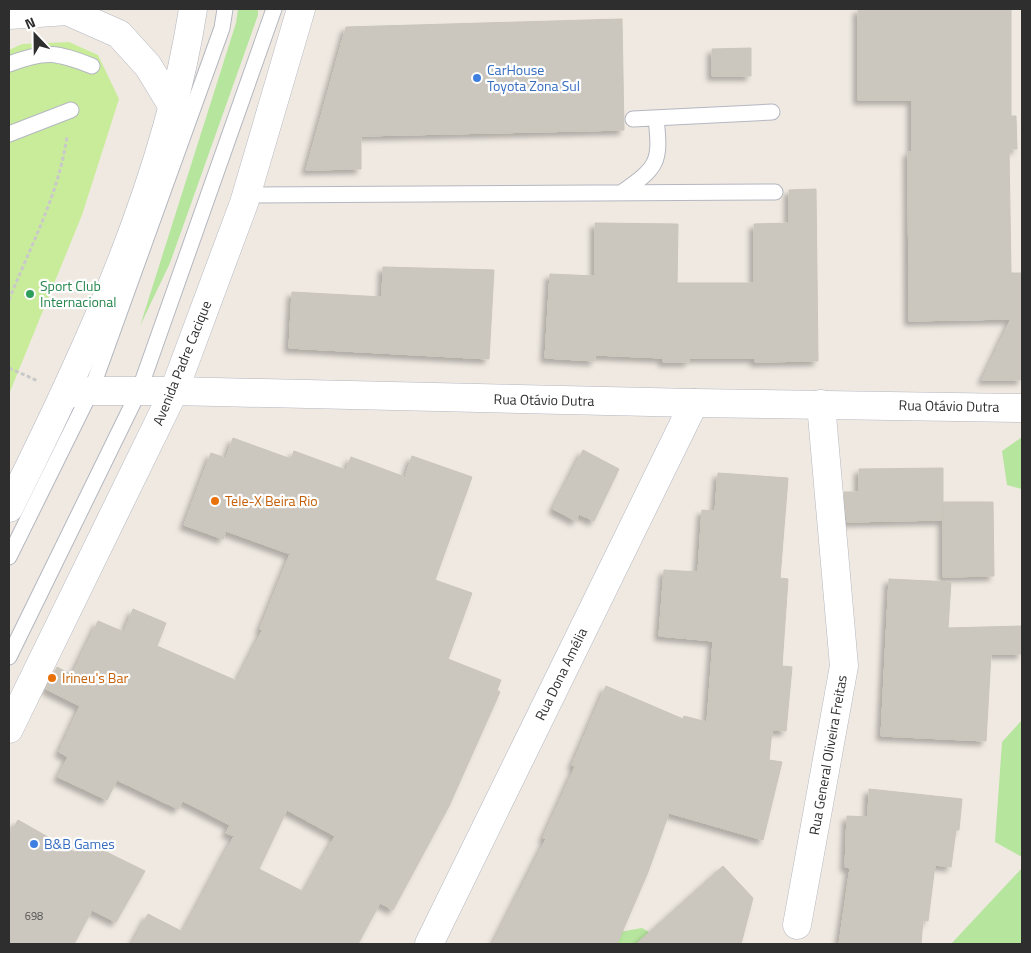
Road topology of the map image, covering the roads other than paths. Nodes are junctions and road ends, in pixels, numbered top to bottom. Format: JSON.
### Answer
{"nodes":[{"id":1,"x":194,"y":9,"type":"edge"},
{"id":2,"x":225,"y":9,"type":"edge"},
{"id":3,"x":274,"y":9,"type":"edge"},
{"id":4,"x":301,"y":9,"type":"edge"},
{"id":5,"x":9,"y":15,"type":"edge"},
{"id":6,"x":9,"y":64,"type":"edge"},
{"id":7,"x":92,"y":66,"type":"dead end"},
{"id":8,"x":173,"y":108,"type":"junction"},
{"id":9,"x":71,"y":110,"type":"road end"},
{"id":10,"x":772,"y":112,"type":"dead end"},
{"id":11,"x":633,"y":118,"type":"dead end"},
{"id":12,"x":656,"y":118,"type":"junction"},
{"id":13,"x":9,"y":134,"type":"edge"},
{"id":14,"x":775,"y":192,"type":"dead end"},
{"id":15,"x":621,"y":193,"type":"junction"},
{"id":16,"x":247,"y":195,"type":"junction"},
{"id":17,"x":139,"y":391,"type":"junction"},
{"id":18,"x":174,"y":391,"type":"junction"},
{"id":19,"x":78,"y":392,"type":"junction"},
{"id":20,"x":694,"y":403,"type":"junction"},
{"id":21,"x":821,"y":404,"type":"junction"},
{"id":22,"x":1022,"y":408,"type":"edge"},
{"id":23,"x":9,"y":508,"type":"edge"},
{"id":24,"x":9,"y":557,"type":"edge"},
{"id":25,"x":9,"y":657,"type":"edge"},
{"id":26,"x":9,"y":729,"type":"edge"},
{"id":27,"x":797,"y":925,"type":"dead end"},
{"id":28,"x":429,"y":944,"type":"edge"}],
"edges":[{"from":1,"to":8,"type":"street"},
{"from":2,"to":19,"type":"lane"},
{"from":3,"to":17,"type":"lane"},
{"from":4,"to":16,"type":"street","name":"Avenida Padre Cacique"},
{"from":5,"to":8,"type":"street"},
{"from":6,"to":7,"type":"lane"},
{"from":8,"to":19,"type":"street"},
{"from":9,"to":13,"type":"lane"},
{"from":10,"to":12,"type":"lane"},
{"from":11,"to":12,"type":"lane"},
{"from":12,"to":15,"type":"lane"},
{"from":14,"to":15,"type":"lane"},
{"from":15,"to":16,"type":"lane"},
{"from":16,"to":18,"type":"street","name":"Avenida Padre Cacique"},
{"from":17,"to":18,"type":"street","name":"Rua Otávio Dutra"},
{"from":17,"to":19,"type":"street","name":"Rua Otávio Dutra"},
{"from":17,"to":25,"type":"lane"},
{"from":18,"to":20,"type":"street","name":"Rua Otávio Dutra"},
{"from":18,"to":26,"type":"street","name":"Avenida Padre Cacique"},
{"from":19,"to":23,"type":"street"},
{"from":19,"to":24,"type":"lane"},
{"from":20,"to":21,"type":"street","name":"Rua Otávio Dutra"},
{"from":20,"to":28,"type":"street","name":"Rua Dona Amélia"},
{"from":21,"to":22,"type":"street","name":"Rua Otávio Dutra"},
{"from":21,"to":27,"type":"street","name":"Rua General Oliveira Freitas"}]}
